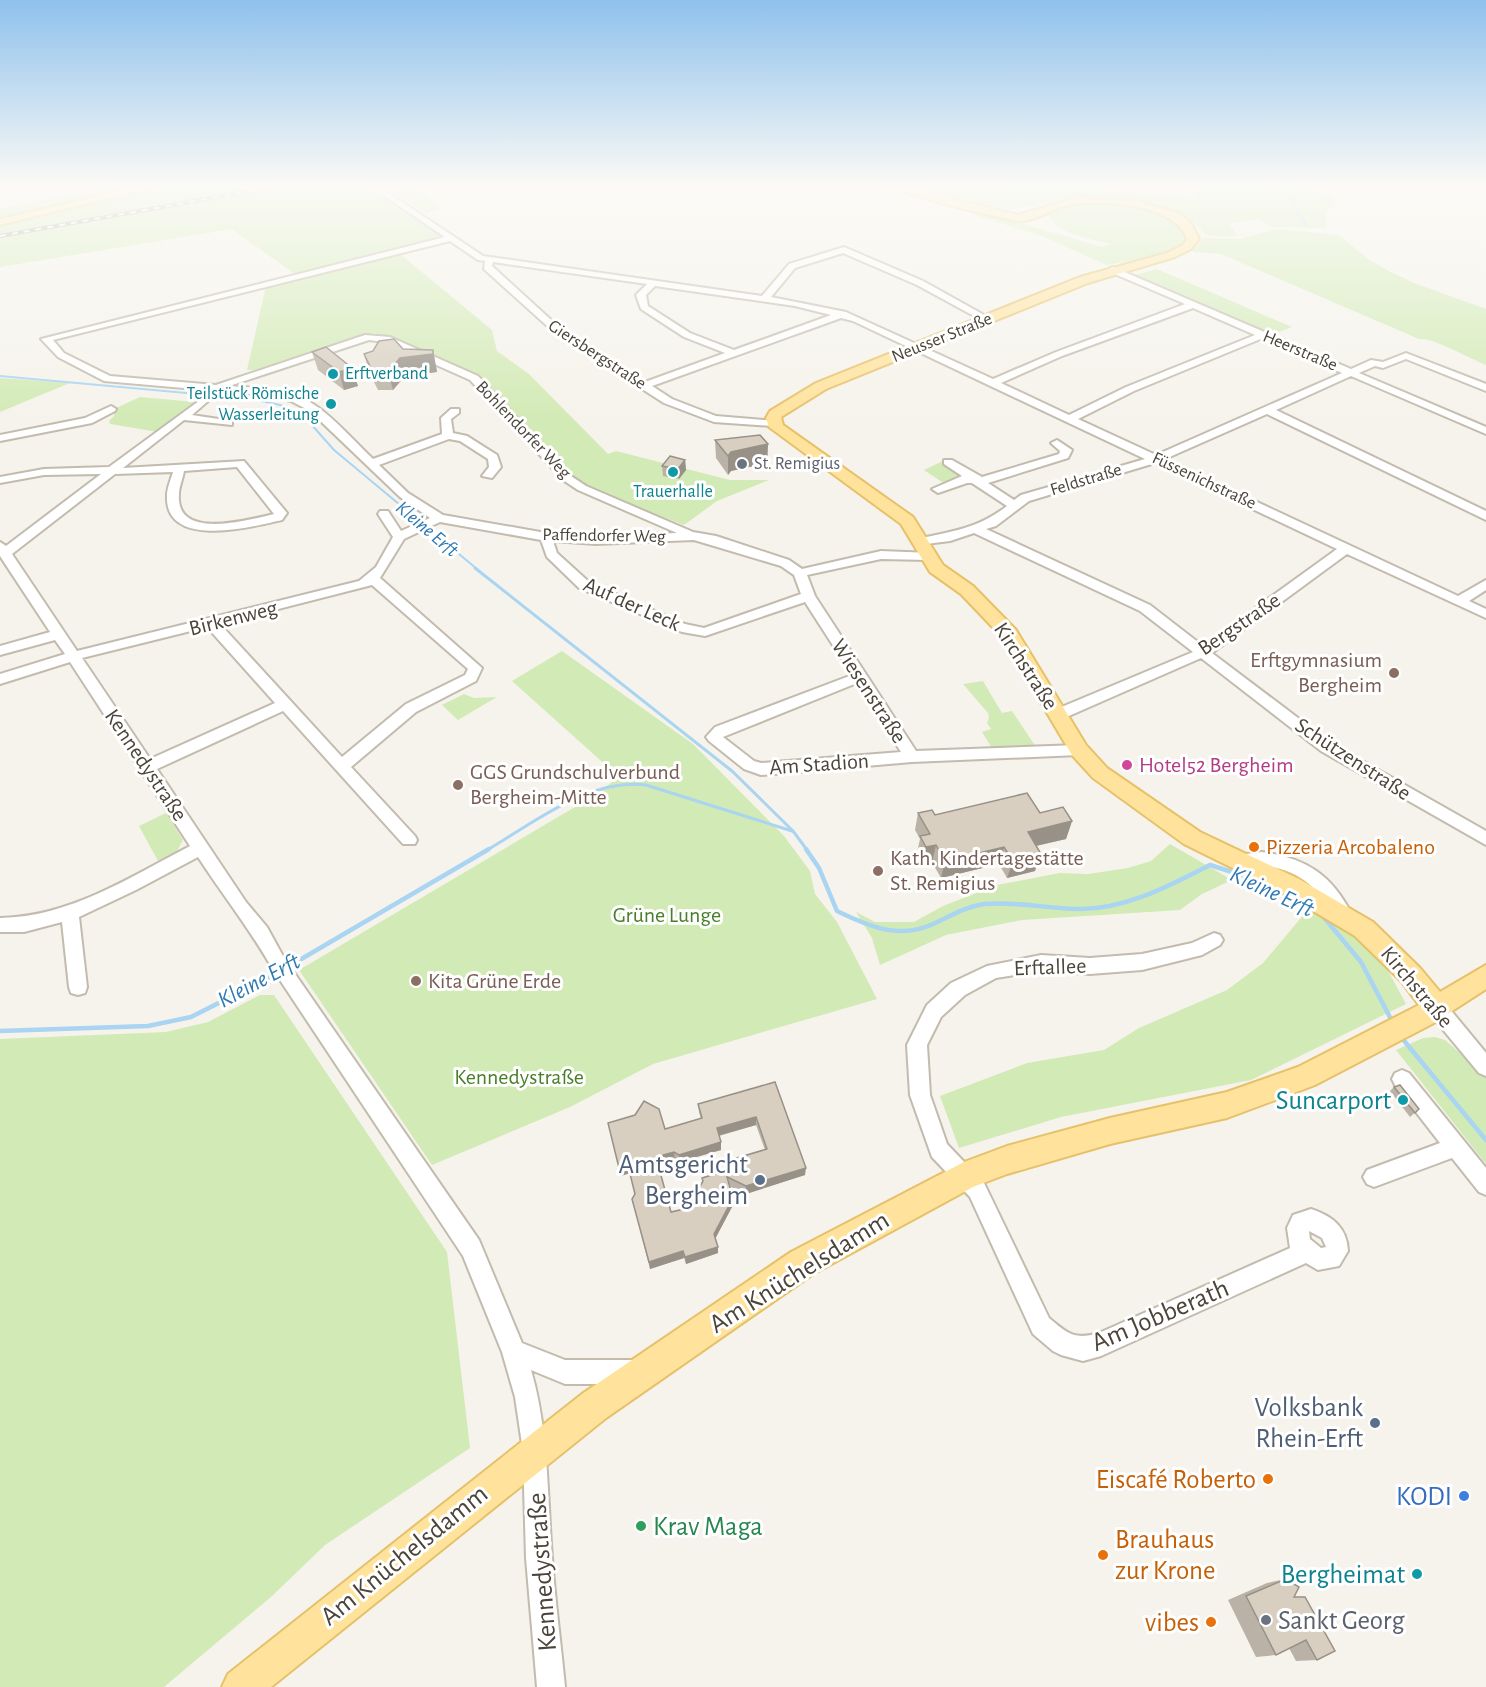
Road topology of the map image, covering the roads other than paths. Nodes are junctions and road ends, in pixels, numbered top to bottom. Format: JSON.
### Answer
{"nodes":[{"id":1,"x":345,"y":265,"type":"edge"},
{"id":2,"x":488,"y":265,"type":"edge"},
{"id":3,"x":525,"y":265,"type":"edge"},
{"id":4,"x":796,"y":265,"type":"edge"},
{"id":5,"x":878,"y":265,"type":"edge"},
{"id":6,"x":1131,"y":265,"type":"edge"},
{"id":7,"x":1113,"y":270,"type":"junction"},
{"id":8,"x":654,"y":282,"type":"junction"},
{"id":9,"x":765,"y":298,"type":"junction"},
{"id":10,"x":1192,"y":305,"type":"junction"},
{"id":11,"x":843,"y":314,"type":"junction"},
{"id":12,"x":988,"y":320,"type":"junction"},
{"id":13,"x":1262,"y":335,"type":"junction"},
{"id":14,"x":921,"y":348,"type":"junction"},
{"id":15,"x":736,"y":354,"type":"junction"},
{"id":16,"x":1350,"y":372,"type":"junction"},
{"id":17,"x":995,"y":382,"type":"junction"},
{"id":18,"x":644,"y":386,"type":"junction"},
{"id":19,"x":213,"y":388,"type":"junction"},
{"id":20,"x":1486,"y":388,"type":"edge"},
{"id":21,"x":203,"y":401,"type":"dead end"},
{"id":22,"x":109,"y":410,"type":"dead end"},
{"id":23,"x":1268,"y":410,"type":"junction"},
{"id":24,"x":454,"y":411,"type":"dead end"},
{"id":25,"x":183,"y":417,"type":"junction"},
{"id":26,"x":774,"y":418,"type":"junction"},
{"id":27,"x":1071,"y":418,"type":"junction"},
{"id":28,"x":31,"y":419,"type":"dead end"},
{"id":29,"x":228,"y":423,"type":"dead end"},
{"id":30,"x":44,"y":428,"type":"junction"},
{"id":31,"x":1486,"y":431,"type":"edge"},
{"id":32,"x":448,"y":436,"type":"junction"},
{"id":33,"x":0,"y":438,"type":"edge"},
{"id":34,"x":1058,"y":443,"type":"dead end"},
{"id":35,"x":1157,"y":459,"type":"junction"},
{"id":36,"x":948,"y":462,"type":"dead end"},
{"id":37,"x":370,"y":465,"type":"junction"},
{"id":38,"x":179,"y":470,"type":"junction"},
{"id":39,"x":113,"y":471,"type":"junction"},
{"id":40,"x":488,"y":476,"type":"dead end"},
{"id":41,"x":973,"y":479,"type":"junction"},
{"id":42,"x":0,"y":480,"type":"edge"},
{"id":43,"x":938,"y":489,"type":"dead end"},
{"id":44,"x":1015,"y":506,"type":"junction"},
{"id":45,"x":384,"y":514,"type":"dead end"},
{"id":46,"x":1486,"y":516,"type":"edge"},
{"id":47,"x":435,"y":520,"type":"junction"},
{"id":48,"x":976,"y":529,"type":"junction"},
{"id":49,"x":404,"y":535,"type":"junction"},
{"id":50,"x":693,"y":536,"type":"junction"},
{"id":51,"x":546,"y":537,"type":"junction"},
{"id":52,"x":1347,"y":548,"type":"junction"},
{"id":53,"x":925,"y":549,"type":"junction"},
{"id":54,"x":3,"y":550,"type":"edge"},
{"id":55,"x":800,"y":573,"type":"junction"},
{"id":56,"x":373,"y":579,"type":"junction"},
{"id":57,"x":1486,"y":584,"type":"edge"},
{"id":58,"x":808,"y":596,"type":"junction"},
{"id":59,"x":1459,"y":601,"type":"junction"},
{"id":60,"x":1486,"y":614,"type":"edge"},
{"id":61,"x":212,"y":624,"type":"junction"},
{"id":62,"x":60,"y":634,"type":"junction"},
{"id":63,"x":0,"y":651,"type":"edge"},
{"id":64,"x":1204,"y":652,"type":"junction"},
{"id":65,"x":74,"y":656,"type":"junction"},
{"id":66,"x":859,"y":677,"type":"junction"},
{"id":67,"x":0,"y":680,"type":"edge"},
{"id":68,"x":285,"y":704,"type":"junction"},
{"id":69,"x":1057,"y":715,"type":"junction"},
{"id":70,"x":1079,"y":750,"type":"junction"},
{"id":71,"x":912,"y":757,"type":"junction"},
{"id":72,"x":343,"y":765,"type":"junction"},
{"id":73,"x":147,"y":767,"type":"junction"},
{"id":74,"x":1486,"y":839,"type":"edge"},
{"id":75,"x":409,"y":840,"type":"dead end"},
{"id":76,"x":202,"y":847,"type":"junction"},
{"id":77,"x":70,"y":913,"type":"junction"},
{"id":78,"x":0,"y":925,"type":"edge"},
{"id":79,"x":1214,"y":940,"type":"dead end"},
{"id":80,"x":1486,"y":976,"type":"edge"},
{"id":81,"x":78,"y":987,"type":"dead end"},
{"id":82,"x":1430,"y":1012,"type":"junction"},
{"id":83,"x":1486,"y":1066,"type":"edge"},
{"id":84,"x":1402,"y":1079,"type":"dead end"},
{"id":85,"x":1455,"y":1147,"type":"junction"},
{"id":86,"x":964,"y":1176,"type":"junction"},
{"id":87,"x":1374,"y":1177,"type":"dead end"},
{"id":88,"x":1486,"y":1185,"type":"edge"},
{"id":89,"x":1306,"y":1252,"type":"dead end"},
{"id":90,"x":514,"y":1352,"type":"junction"},
{"id":91,"x":642,"y":1372,"type":"junction"},
{"id":92,"x":534,"y":1451,"type":"junction"},
{"id":93,"x":241,"y":1687,"type":"edge"},
{"id":94,"x":551,"y":1687,"type":"edge"}],
"edges":[{"from":1,"to":19,"type":"street"},
{"from":2,"to":18,"type":"street","name":"Giersbergstraße"},
{"from":3,"to":8,"type":"street","name":"Füssenichstraße"},
{"from":4,"to":9,"type":"street"},
{"from":5,"to":12,"type":"street"},
{"from":6,"to":7,"type":"main road","name":"Neusser Straße"},
{"from":7,"to":10,"type":"street","name":"Heerstraße"},
{"from":7,"to":12,"type":"main road","name":"Neusser Straße"},
{"from":8,"to":9,"type":"street","name":"Füssenichstraße"},
{"from":8,"to":15,"type":"street"},
{"from":9,"to":11,"type":"street","name":"Füssenichstraße"},
{"from":10,"to":13,"type":"street","name":"Heerstraße"},
{"from":10,"to":17,"type":"street"},
{"from":11,"to":14,"type":"street","name":"Füssenichstraße"},
{"from":11,"to":15,"type":"street"},
{"from":12,"to":14,"type":"main road","name":"Neusser Straße"},
{"from":13,"to":16,"type":"street","name":"Heerstraße"},
{"from":13,"to":27,"type":"street"},
{"from":14,"to":17,"type":"street","name":"Füssenichstraße"},
{"from":14,"to":26,"type":"main road","name":"Neusser Straße"},
{"from":15,"to":18,"type":"street"},
{"from":16,"to":20,"type":"street","name":"Feldstraße"},
{"from":16,"to":23,"type":"street","name":"Feldstraße"},
{"from":16,"to":31,"type":"street","name":"Heerstraße"},
{"from":17,"to":27,"type":"street","name":"Füssenichstraße"},
{"from":18,"to":26,"type":"street","name":"Giersbergstraße"},
{"from":19,"to":37,"type":"street","name":"Paffendorfer Weg"},
{"from":19,"to":50,"type":"street","name":"Bohlendorfer Weg"},
{"from":21,"to":25,"type":"street"},
{"from":22,"to":30,"type":"street"},
{"from":23,"to":35,"type":"street","name":"Feldstraße"},
{"from":23,"to":46,"type":"street"},
{"from":24,"to":32,"type":"street"},
{"from":25,"to":29,"type":"street"},
{"from":25,"to":39,"type":"street"},
{"from":26,"to":53,"type":"main road","name":"Kirchstraße"},
{"from":27,"to":35,"type":"street","name":"Füssenichstraße"},
{"from":28,"to":30,"type":"street"},
{"from":30,"to":33,"type":"street"},
{"from":32,"to":37,"type":"street"},
{"from":32,"to":40,"type":"street"},
{"from":34,"to":41,"type":"street"},
{"from":35,"to":44,"type":"street","name":"Feldstraße"},
{"from":35,"to":52,"type":"street","name":"Füssenichstraße"},
{"from":36,"to":41,"type":"street"},
{"from":37,"to":47,"type":"street","name":"Paffendorfer Weg"},
{"from":38,"to":38,"type":"street"},
{"from":38,"to":39,"type":"street"},
{"from":39,"to":42,"type":"street"},
{"from":39,"to":54,"type":"street"},
{"from":41,"to":43,"type":"street"},
{"from":41,"to":44,"type":"street"},
{"from":44,"to":48,"type":"street","name":"Feldstraße"},
{"from":45,"to":49,"type":"street"},
{"from":47,"to":49,"type":"street"},
{"from":47,"to":51,"type":"street","name":"Paffendorfer Weg"},
{"from":48,"to":53,"type":"street","name":"Feldstraße"},
{"from":48,"to":64,"type":"street","name":"Schützenstraße"},
{"from":49,"to":56,"type":"street"},
{"from":50,"to":51,"type":"street","name":"Paffendorfer Weg"},
{"from":50,"to":55,"type":"street","name":"Paffendorfer Weg"},
{"from":51,"to":58,"type":"street","name":"Auf der Leck"},
{"from":52,"to":59,"type":"street","name":"Füssenichstraße"},
{"from":52,"to":64,"type":"street","name":"Bergstraße"},
{"from":53,"to":55,"type":"street"},
{"from":53,"to":69,"type":"main road","name":"Kirchstraße"},
{"from":54,"to":62,"type":"street","name":"Kennedystraße"},
{"from":55,"to":58,"type":"street","name":"Wiesenstraße"},
{"from":56,"to":61,"type":"street","name":"Birkenweg"},
{"from":56,"to":72,"type":"street"},
{"from":57,"to":59,"type":"street"},
{"from":58,"to":66,"type":"street","name":"Wiesenstraße"},
{"from":59,"to":60,"type":"street","name":"Füssenichstraße"},
{"from":61,"to":65,"type":"street","name":"Birkenweg"},
{"from":61,"to":68,"type":"street"},
{"from":62,"to":63,"type":"street"},
{"from":62,"to":65,"type":"street","name":"Kennedystraße"},
{"from":64,"to":69,"type":"street","name":"Bergstraße"},
{"from":64,"to":74,"type":"street","name":"Schützenstraße"},
{"from":65,"to":67,"type":"street","name":"Birkenweg"},
{"from":65,"to":73,"type":"street","name":"Kennedystraße"},
{"from":66,"to":71,"type":"street","name":"Wiesenstraße"},
{"from":66,"to":71,"type":"street","name":"Am Stadion"},
{"from":68,"to":72,"type":"street"},
{"from":68,"to":73,"type":"street"},
{"from":69,"to":70,"type":"main road","name":"Kirchstraße"},
{"from":70,"to":71,"type":"street","name":"Wiesenstraße"},
{"from":70,"to":82,"type":"main road","name":"Kirchstraße"},
{"from":72,"to":75,"type":"street"},
{"from":73,"to":76,"type":"street","name":"Kennedystraße"},
{"from":76,"to":77,"type":"street"},
{"from":76,"to":90,"type":"street","name":"Kennedystraße"},
{"from":77,"to":78,"type":"street"},
{"from":77,"to":81,"type":"street"},
{"from":79,"to":86,"type":"street","name":"Erftallee"},
{"from":80,"to":82,"type":"main road","name":"Am Knüchelsdamm"},
{"from":82,"to":83,"type":"street","name":"Kirchstraße"},
{"from":82,"to":86,"type":"main road","name":"Am Knüchelsdamm"},
{"from":84,"to":85,"type":"street"},
{"from":85,"to":87,"type":"street"},
{"from":85,"to":88,"type":"street"},
{"from":86,"to":89,"type":"street","name":"Am Jobberath"},
{"from":86,"to":91,"type":"main road","name":"Am Knüchelsdamm"},
{"from":90,"to":91,"type":"street"},
{"from":90,"to":92,"type":"street","name":"Kennedystraße"},
{"from":91,"to":92,"type":"main road","name":"Am Knüchelsdamm"},
{"from":92,"to":93,"type":"main road","name":"Am Knüchelsdamm"},
{"from":92,"to":94,"type":"street","name":"Kennedystraße"}]}
